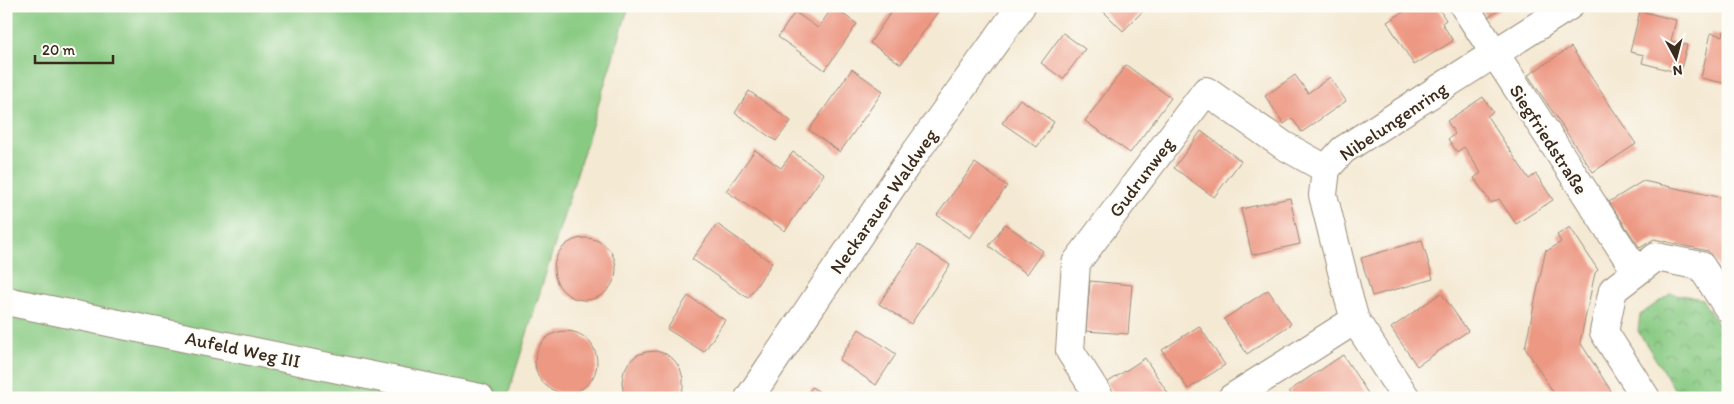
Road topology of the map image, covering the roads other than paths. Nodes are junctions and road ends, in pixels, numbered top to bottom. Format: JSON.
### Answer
{"nodes":[{"id":1,"x":1021,"y":6,"type":"edge"},
{"id":2,"x":1464,"y":6,"type":"edge"},
{"id":3,"x":1569,"y":6,"type":"edge"},
{"id":4,"x":1494,"y":55,"type":"junction"},
{"id":5,"x":1326,"y":169,"type":"junction"},
{"id":6,"x":1636,"y":271,"type":"junction"},
{"id":7,"x":6,"y":301,"type":"edge"},
{"id":8,"x":1728,"y":308,"type":"edge"},
{"id":9,"x":1355,"y":320,"type":"junction"},
{"id":10,"x":480,"y":398,"type":"edge"},
{"id":11,"x":749,"y":398,"type":"edge"},
{"id":12,"x":1100,"y":398,"type":"edge"},
{"id":13,"x":1232,"y":398,"type":"edge"},
{"id":14,"x":1406,"y":398,"type":"edge"},
{"id":15,"x":1646,"y":398,"type":"edge"}],
"edges":[{"from":1,"to":11,"type":"street","name":"Neckarauer Waldweg"},
{"from":2,"to":4,"type":"street","name":"Siegfriedstraße"},
{"from":3,"to":4,"type":"street","name":"Nibelungenring"},
{"from":4,"to":5,"type":"street","name":"Nibelungenring"},
{"from":4,"to":6,"type":"street","name":"Siegfriedstraße"},
{"from":5,"to":9,"type":"street","name":"Nibelungenring"},
{"from":5,"to":12,"type":"street","name":"Gudrunweg"},
{"from":6,"to":8,"type":"street"},
{"from":6,"to":15,"type":"street"},
{"from":7,"to":10,"type":"street","name":"Aufeld Weg III"},
{"from":9,"to":13,"type":"street"},
{"from":9,"to":14,"type":"street","name":"Nibelungenring"}]}
